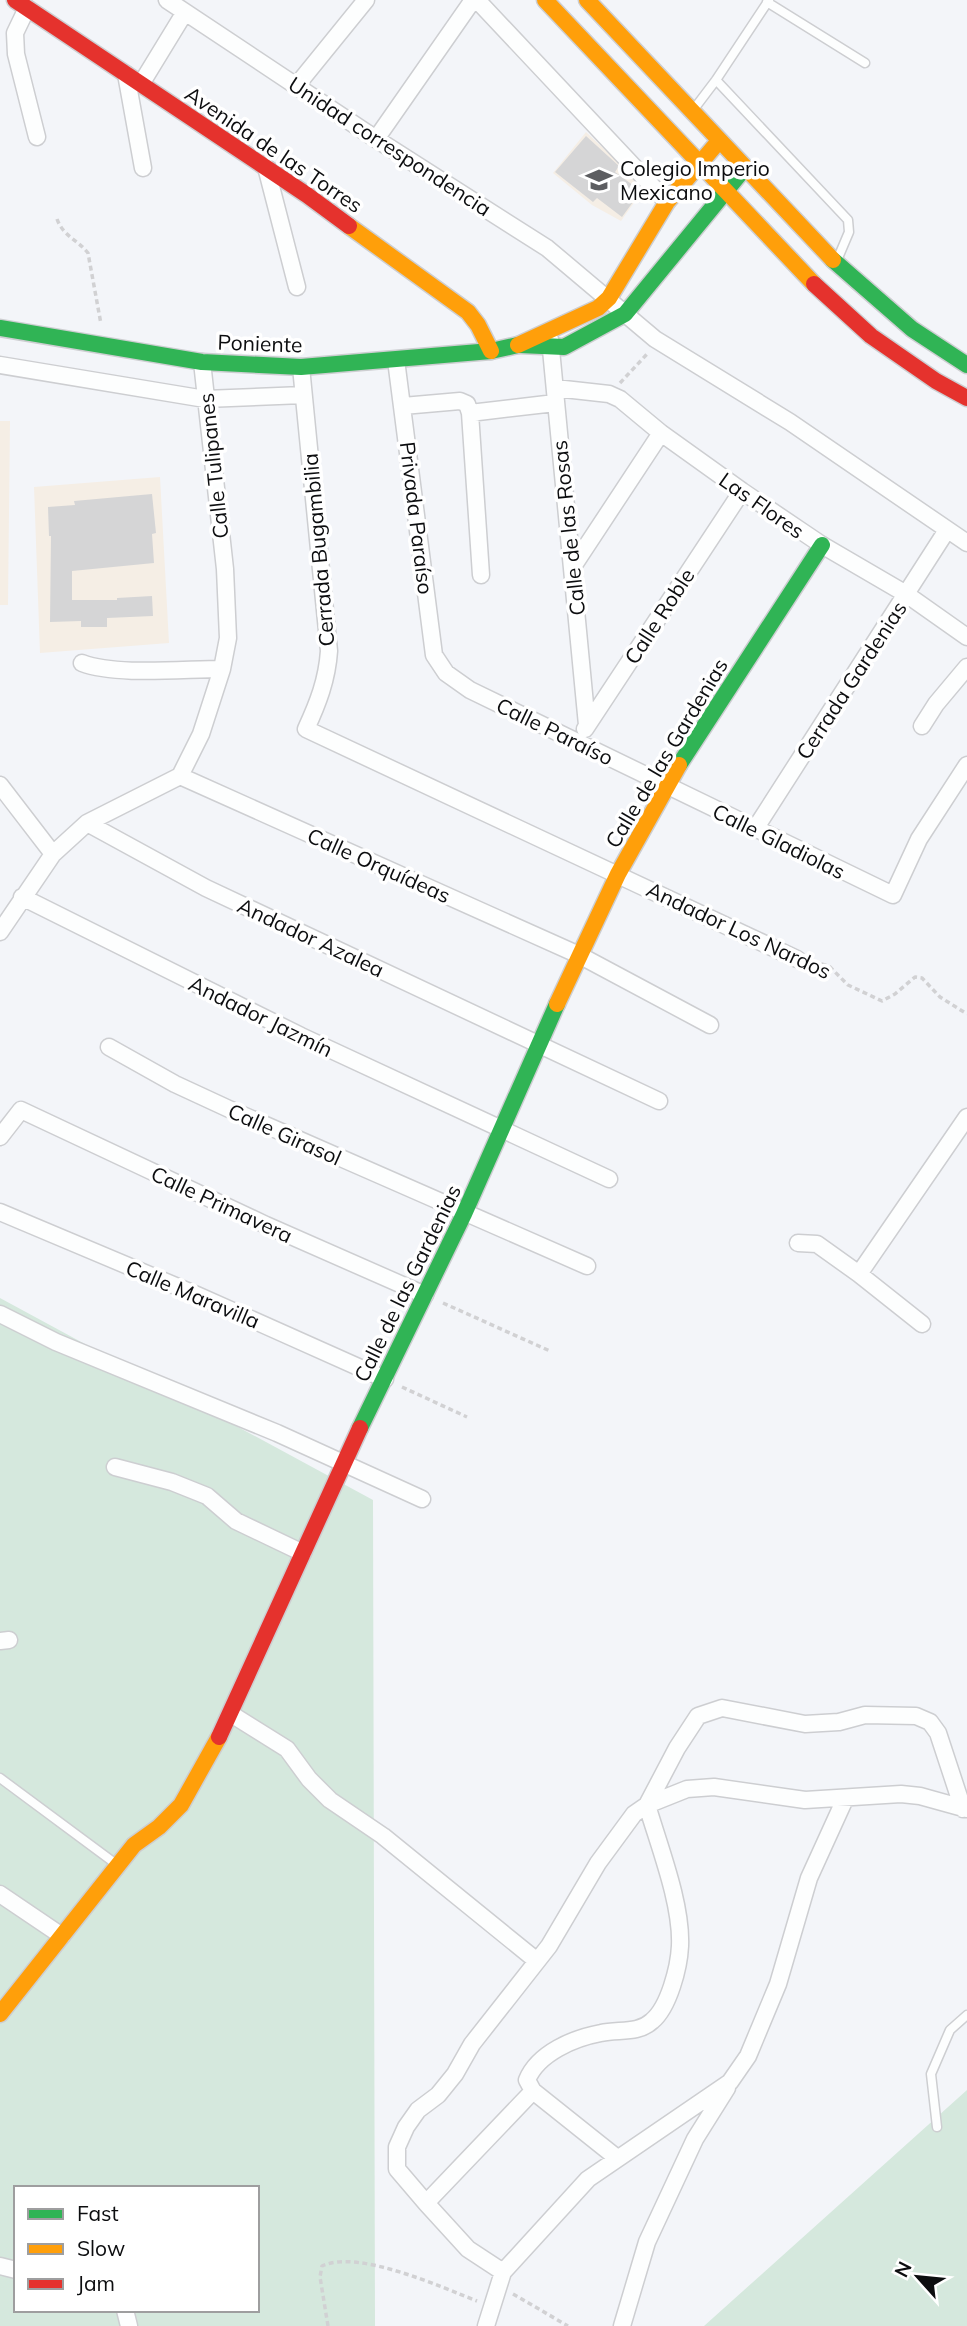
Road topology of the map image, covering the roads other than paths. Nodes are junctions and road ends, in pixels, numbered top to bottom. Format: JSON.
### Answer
{"nodes":[{"id":1,"x":167,"y":0,"type":"edge"},
{"id":2,"x":366,"y":0,"type":"edge"},
{"id":3,"x":475,"y":0,"type":"edge"},
{"id":4,"x":545,"y":0,"type":"edge"},
{"id":5,"x":587,"y":0,"type":"edge"},
{"id":6,"x":768,"y":1,"type":"edge"},
{"id":7,"x":21,"y":4,"type":"edge"},
{"id":8,"x":186,"y":12,"type":"junction"},
{"id":9,"x":864,"y":63,"type":"dead end"},
{"id":10,"x":126,"y":74,"type":"junction"},
{"id":11,"x":716,"y":80,"type":"junction"},
{"id":12,"x":141,"y":84,"type":"junction"},
{"id":13,"x":297,"y":85,"type":"junction"},
{"id":14,"x":692,"y":111,"type":"junction"},
{"id":15,"x":37,"y":138,"type":"dead end"},
{"id":16,"x":376,"y":139,"type":"junction"},
{"id":17,"x":719,"y":141,"type":"junction"},
{"id":18,"x":698,"y":164,"type":"junction"},
{"id":19,"x":266,"y":167,"type":"junction"},
{"id":20,"x":143,"y":168,"type":"dead end"},
{"id":21,"x":744,"y":169,"type":"junction"},
{"id":22,"x":723,"y":192,"type":"junction"},
{"id":23,"x":667,"y":202,"type":"junction"},
{"id":24,"x":835,"y":264,"type":"junction"},
{"id":25,"x":297,"y":287,"type":"dead end"},
{"id":26,"x":609,"y":298,"type":"junction"},
{"id":27,"x":625,"y":314,"type":"junction"},
{"id":28,"x":0,"y":328,"type":"edge"},
{"id":29,"x":549,"y":330,"type":"junction"},
{"id":30,"x":520,"y":345,"type":"junction"},
{"id":31,"x":551,"y":348,"type":"junction"},
{"id":32,"x":491,"y":351,"type":"junction"},
{"id":33,"x":396,"y":360,"type":"junction"},
{"id":34,"x":202,"y":362,"type":"junction"},
{"id":35,"x":0,"y":365,"type":"edge"},
{"id":36,"x":967,"y":365,"type":"edge"},
{"id":37,"x":301,"y":367,"type":"junction"},
{"id":38,"x":303,"y":395,"type":"junction"},
{"id":39,"x":555,"y":396,"type":"junction"},
{"id":40,"x":967,"y":398,"type":"edge"},
{"id":41,"x":205,"y":399,"type":"junction"},
{"id":42,"x":403,"y":406,"type":"junction"},
{"id":43,"x":468,"y":409,"type":"junction"},
{"id":44,"x":661,"y":433,"type":"junction"},
{"id":45,"x":742,"y":491,"type":"junction"},
{"id":46,"x":947,"y":530,"type":"junction"},
{"id":47,"x":967,"y":543,"type":"edge"},
{"id":48,"x":822,"y":545,"type":"junction"},
{"id":49,"x":572,"y":568,"type":"junction"},
{"id":50,"x":481,"y":575,"type":"dead end"},
{"id":51,"x":906,"y":594,"type":"junction"},
{"id":52,"x":967,"y":637,"type":"edge"},
{"id":53,"x":82,"y":663,"type":"dead end"},
{"id":54,"x":967,"y":667,"type":"edge"},
{"id":55,"x":222,"y":669,"type":"junction"},
{"id":56,"x":446,"y":673,"type":"joint"},
{"id":57,"x":587,"y":725,"type":"junction"},
{"id":58,"x":922,"y":726,"type":"dead end"},
{"id":59,"x":306,"y":729,"type":"joint"},
{"id":60,"x":576,"y":742,"type":"junction"},
{"id":61,"x":967,"y":765,"type":"edge"},
{"id":62,"x":180,"y":776,"type":"junction"},
{"id":63,"x":0,"y":785,"type":"edge"},
{"id":64,"x":666,"y":785,"type":"junction"},
{"id":65,"x":86,"y":823,"type":"junction"},
{"id":66,"x":755,"y":829,"type":"junction"},
{"id":67,"x":53,"y":854,"type":"junction"},
{"id":68,"x":618,"y":874,"type":"junction"},
{"id":69,"x":22,"y":897,"type":"junction"},
{"id":70,"x":0,"y":932,"type":"edge"},
{"id":71,"x":579,"y":955,"type":"junction"},
{"id":72,"x":797,"y":959,"type":"road end"},
{"id":73,"x":710,"y":1025,"type":"dead end"},
{"id":74,"x":540,"y":1044,"type":"junction"},
{"id":75,"x":109,"y":1047,"type":"dead end"},
{"id":76,"x":660,"y":1101,"type":"dead end"},
{"id":77,"x":967,"y":1117,"type":"edge"},
{"id":78,"x":502,"y":1130,"type":"junction"},
{"id":79,"x":0,"y":1137,"type":"edge"},
{"id":80,"x":608,"y":1179,"type":"dead end"},
{"id":81,"x":0,"y":1212,"type":"edge"},
{"id":82,"x":464,"y":1214,"type":"junction"},
{"id":83,"x":798,"y":1242,"type":"dead end"},
{"id":84,"x":587,"y":1266,"type":"dead end"},
{"id":85,"x":859,"y":1274,"type":"junction"},
{"id":86,"x":425,"y":1294,"type":"junction"},
{"id":87,"x":0,"y":1314,"type":"edge"},
{"id":88,"x":922,"y":1324,"type":"dead end"},
{"id":89,"x":385,"y":1379,"type":"junction"},
{"id":90,"x":343,"y":1463,"type":"junction"},
{"id":91,"x":116,"y":1467,"type":"dead end"},
{"id":92,"x":422,"y":1499,"type":"dead end"},
{"id":93,"x":303,"y":1553,"type":"junction"},
{"id":94,"x":231,"y":1714,"type":"junction"},
{"id":95,"x":0,"y":1778,"type":"edge"},
{"id":96,"x":845,"y":1799,"type":"junction"},
{"id":97,"x":647,"y":1805,"type":"junction"},
{"id":98,"x":965,"y":1809,"type":"edge"},
{"id":99,"x":118,"y":1866,"type":"junction"},
{"id":100,"x":0,"y":1895,"type":"edge"},
{"id":101,"x":62,"y":1936,"type":"junction"},
{"id":102,"x":537,"y":1961,"type":"junction"},
{"id":103,"x":2,"y":2008,"type":"edge"},
{"id":104,"x":967,"y":2015,"type":"edge"},
{"id":105,"x":730,"y":2082,"type":"junction"},
{"id":106,"x":533,"y":2091,"type":"junction"},
{"id":107,"x":937,"y":2127,"type":"dead end"},
{"id":108,"x":617,"y":2158,"type":"junction"},
{"id":109,"x":426,"y":2203,"type":"junction"},
{"id":110,"x":500,"y":2279,"type":"junction"},
{"id":111,"x":486,"y":2326,"type":"edge"},
{"id":112,"x":622,"y":2326,"type":"edge"}],
"edges":[{"from":1,"to":8,"type":"street","name":"Unidad correspondencia"},
{"from":2,"to":13,"type":"street"},
{"from":3,"to":16,"type":"street"},
{"from":3,"to":23,"type":"street"},
{"from":4,"to":18,"type":"street"},
{"from":5,"to":14,"type":"street"},
{"from":6,"to":9,"type":"lane"},
{"from":6,"to":11,"type":"lane"},
{"from":7,"to":10,"type":"street","name":"Avenida de las Torres"},
{"from":7,"to":15,"type":"street"},
{"from":8,"to":12,"type":"street"},
{"from":8,"to":13,"type":"street","name":"Unidad correspondencia"},
{"from":10,"to":12,"type":"street","name":"Avenida de las Torres"},
{"from":10,"to":20,"type":"street"},
{"from":11,"to":14,"type":"lane"},
{"from":11,"to":24,"type":"lane"},
{"from":12,"to":19,"type":"street","name":"Avenida de las Torres"},
{"from":13,"to":16,"type":"street","name":"Unidad correspondencia"},
{"from":14,"to":17,"type":"street"},
{"from":16,"to":26,"type":"street","name":"Unidad correspondencia"},
{"from":17,"to":18,"type":"street","name":"Poniente"},
{"from":17,"to":21,"type":"street"},
{"from":18,"to":22,"type":"street"},
{"from":18,"to":23,"type":"street","name":"Poniente"},
{"from":19,"to":25,"type":"street"},
{"from":19,"to":32,"type":"street","name":"Avenida de las Torres"},
{"from":21,"to":22,"type":"street","name":"Poniente"},
{"from":21,"to":24,"type":"street"},
{"from":22,"to":27,"type":"street","name":"Poniente"},
{"from":22,"to":40,"type":"street"},
{"from":23,"to":26,"type":"street","name":"Poniente"},
{"from":24,"to":36,"type":"street"},
{"from":26,"to":27,"type":"street"},
{"from":26,"to":29,"type":"street","name":"Poniente"},
{"from":27,"to":31,"type":"street","name":"Poniente"},
{"from":27,"to":46,"type":"street"},
{"from":28,"to":34,"type":"street","name":"Poniente"},
{"from":29,"to":30,"type":"street","name":"Poniente"},
{"from":29,"to":31,"type":"street","name":"Calle de las Rosas"},
{"from":30,"to":31,"type":"street","name":"Poniente"},
{"from":30,"to":32,"type":"street","name":"Poniente"},
{"from":31,"to":39,"type":"street","name":"Calle de las Rosas"},
{"from":32,"to":33,"type":"street","name":"Poniente"},
{"from":33,"to":37,"type":"street","name":"Poniente"},
{"from":33,"to":42,"type":"street","name":"Privada Paraíso"},
{"from":34,"to":37,"type":"street","name":"Poniente"},
{"from":34,"to":41,"type":"street","name":"Calle Tulipanes"},
{"from":35,"to":41,"type":"street"},
{"from":37,"to":38,"type":"street","name":"Cerrada Bugambilia"},
{"from":38,"to":41,"type":"street"},
{"from":38,"to":59,"type":"street","name":"Cerrada Bugambilia"},
{"from":39,"to":43,"type":"street","name":"Las Flores"},
{"from":39,"to":44,"type":"street","name":"Las Flores"},
{"from":39,"to":49,"type":"street","name":"Calle de las Rosas"},
{"from":41,"to":55,"type":"street","name":"Calle Tulipanes"},
{"from":42,"to":43,"type":"street","name":"Las Flores"},
{"from":42,"to":56,"type":"street","name":"Privada Paraíso"},
{"from":43,"to":50,"type":"street"},
{"from":44,"to":45,"type":"street","name":"Las Flores"},
{"from":44,"to":49,"type":"street"},
{"from":45,"to":48,"type":"street","name":"Las Flores"},
{"from":45,"to":57,"type":"street","name":"Calle Roble"},
{"from":46,"to":47,"type":"street"},
{"from":46,"to":51,"type":"street","name":"Cerrada Gardenias"},
{"from":48,"to":51,"type":"street","name":"Las Flores"},
{"from":48,"to":64,"type":"street","name":"Calle de las Gardenias"},
{"from":49,"to":57,"type":"street","name":"Calle de las Rosas"},
{"from":51,"to":52,"type":"street","name":"Las Flores"},
{"from":51,"to":66,"type":"street","name":"Cerrada Gardenias"},
{"from":53,"to":55,"type":"street"},
{"from":54,"to":58,"type":"street"},
{"from":55,"to":62,"type":"street"},
{"from":56,"to":60,"type":"street","name":"Calle Paraíso"},
{"from":57,"to":60,"type":"street","name":"Calle Roble"},
{"from":59,"to":68,"type":"street","name":"Andador Los Nardos"},
{"from":60,"to":64,"type":"street","name":"Calle Paraíso"},
{"from":61,"to":66,"type":"street","name":"Calle Gladiolas"},
{"from":62,"to":65,"type":"street"},
{"from":62,"to":71,"type":"street","name":"Calle Orquídeas"},
{"from":63,"to":67,"type":"street"},
{"from":64,"to":66,"type":"street","name":"Calle Gladiolas"},
{"from":64,"to":68,"type":"street","name":"Calle de las Gardenias"},
{"from":65,"to":67,"type":"street"},
{"from":65,"to":74,"type":"street","name":"Andador Azalea"},
{"from":67,"to":69,"type":"street"},
{"from":68,"to":71,"type":"street","name":"Calle de las Gardenias"},
{"from":68,"to":72,"type":"street","name":"Andador Los Nardos"},
{"from":69,"to":70,"type":"street"},
{"from":69,"to":78,"type":"street","name":"Andador Jazmín"},
{"from":71,"to":73,"type":"street","name":"Calle Orquídeas"},
{"from":71,"to":74,"type":"street","name":"Calle de las Gardenias"},
{"from":74,"to":76,"type":"street","name":"Andador Azalea"},
{"from":74,"to":78,"type":"street","name":"Calle de las Gardenias"},
{"from":75,"to":82,"type":"street","name":"Calle Girasol"},
{"from":77,"to":85,"type":"street"},
{"from":78,"to":80,"type":"street","name":"Andador Jazmín"},
{"from":78,"to":82,"type":"street","name":"Calle de las Gardenias"},
{"from":79,"to":86,"type":"street","name":"Calle Primavera"},
{"from":81,"to":89,"type":"street","name":"Calle Maravilla"},
{"from":82,"to":84,"type":"street","name":"Calle Girasol"},
{"from":82,"to":86,"type":"street","name":"Calle de las Gardenias"},
{"from":83,"to":85,"type":"street"},
{"from":85,"to":88,"type":"street"},
{"from":86,"to":89,"type":"street","name":"Calle de las Gardenias"},
{"from":87,"to":90,"type":"street"},
{"from":89,"to":90,"type":"street","name":"Calle de las Gardenias"},
{"from":90,"to":92,"type":"street"},
{"from":90,"to":93,"type":"street","name":"Calle de las Gardenias"},
{"from":91,"to":93,"type":"street"},
{"from":93,"to":94,"type":"street","name":"Calle de las Gardenias"},
{"from":94,"to":99,"type":"street","name":"Calle de las Gardenias"},
{"from":94,"to":102,"type":"street"},
{"from":95,"to":99,"type":"lane"},
{"from":96,"to":97,"type":"street"},
{"from":96,"to":98,"type":"street"},
{"from":96,"to":105,"type":"street"},
{"from":97,"to":98,"type":"street"},
{"from":97,"to":102,"type":"street"},
{"from":97,"to":106,"type":"street"},
{"from":99,"to":101,"type":"street","name":"Calle de las Gardenias"},
{"from":100,"to":101,"type":"street"},
{"from":101,"to":103,"type":"street","name":"Calle de las Gardenias"},
{"from":102,"to":109,"type":"street"},
{"from":104,"to":107,"type":"lane"},
{"from":105,"to":108,"type":"street"},
{"from":105,"to":112,"type":"street"},
{"from":106,"to":108,"type":"street"},
{"from":106,"to":109,"type":"street"},
{"from":108,"to":110,"type":"street"},
{"from":109,"to":110,"type":"street"},
{"from":110,"to":111,"type":"street"}]}
